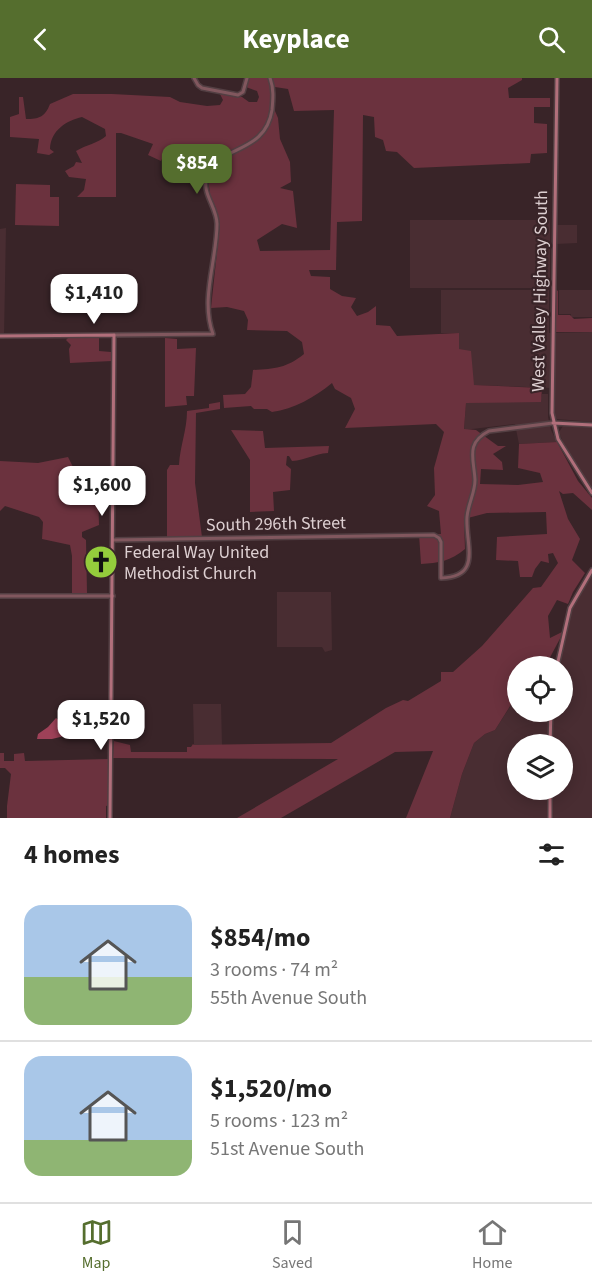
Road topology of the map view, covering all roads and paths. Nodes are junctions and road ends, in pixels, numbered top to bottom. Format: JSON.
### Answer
{"nodes":[{"id":1,"x":194,"y":78,"type":"edge"},
{"id":2,"x":247,"y":78,"type":"edge"},
{"id":3,"x":270,"y":78,"type":"edge"},
{"id":4,"x":557,"y":78,"type":"edge"},
{"id":5,"x":114,"y":335,"type":"junction"},
{"id":6,"x":0,"y":336,"type":"edge"},
{"id":7,"x":553,"y":423,"type":"junction"},
{"id":8,"x":567,"y":423,"type":"junction"},
{"id":9,"x":592,"y":425,"type":"edge"},
{"id":10,"x":557,"y":436,"type":"junction"},
{"id":11,"x":592,"y":493,"type":"edge"},
{"id":12,"x":113,"y":540,"type":"junction"},
{"id":13,"x":592,"y":570,"type":"edge"},
{"id":14,"x":0,"y":596,"type":"edge"},
{"id":15,"x":113,"y":596,"type":"junction"},
{"id":16,"x":559,"y":656,"type":"edge"},
{"id":17,"x":550,"y":800,"type":"edge"},
{"id":18,"x":110,"y":818,"type":"edge"},
{"id":19,"x":550,"y":818,"type":"edge"}],
"edges":[{"from":1,"to":2,"type":"street"},
{"from":3,"to":5,"type":"street"},
{"from":4,"to":7,"type":"main road","name":"West Valley Highway South"},
{"from":5,"to":6,"type":"main road"},
{"from":5,"to":12,"type":"main road"},
{"from":7,"to":8,"type":"main road"},
{"from":7,"to":10,"type":"main road","name":"West Valley Highway South"},
{"from":7,"to":12,"type":"street","name":"South 296th Street"},
{"from":8,"to":9,"type":"main road"},
{"from":8,"to":10,"type":"main road"},
{"from":10,"to":11,"type":"main road","name":"West Valley Highway South"},
{"from":12,"to":15,"type":"main road"},
{"from":13,"to":16,"type":"main road"},
{"from":14,"to":15,"type":"street"},
{"from":15,"to":18,"type":"main road"},
{"from":17,"to":19,"type":"main road"}]}
